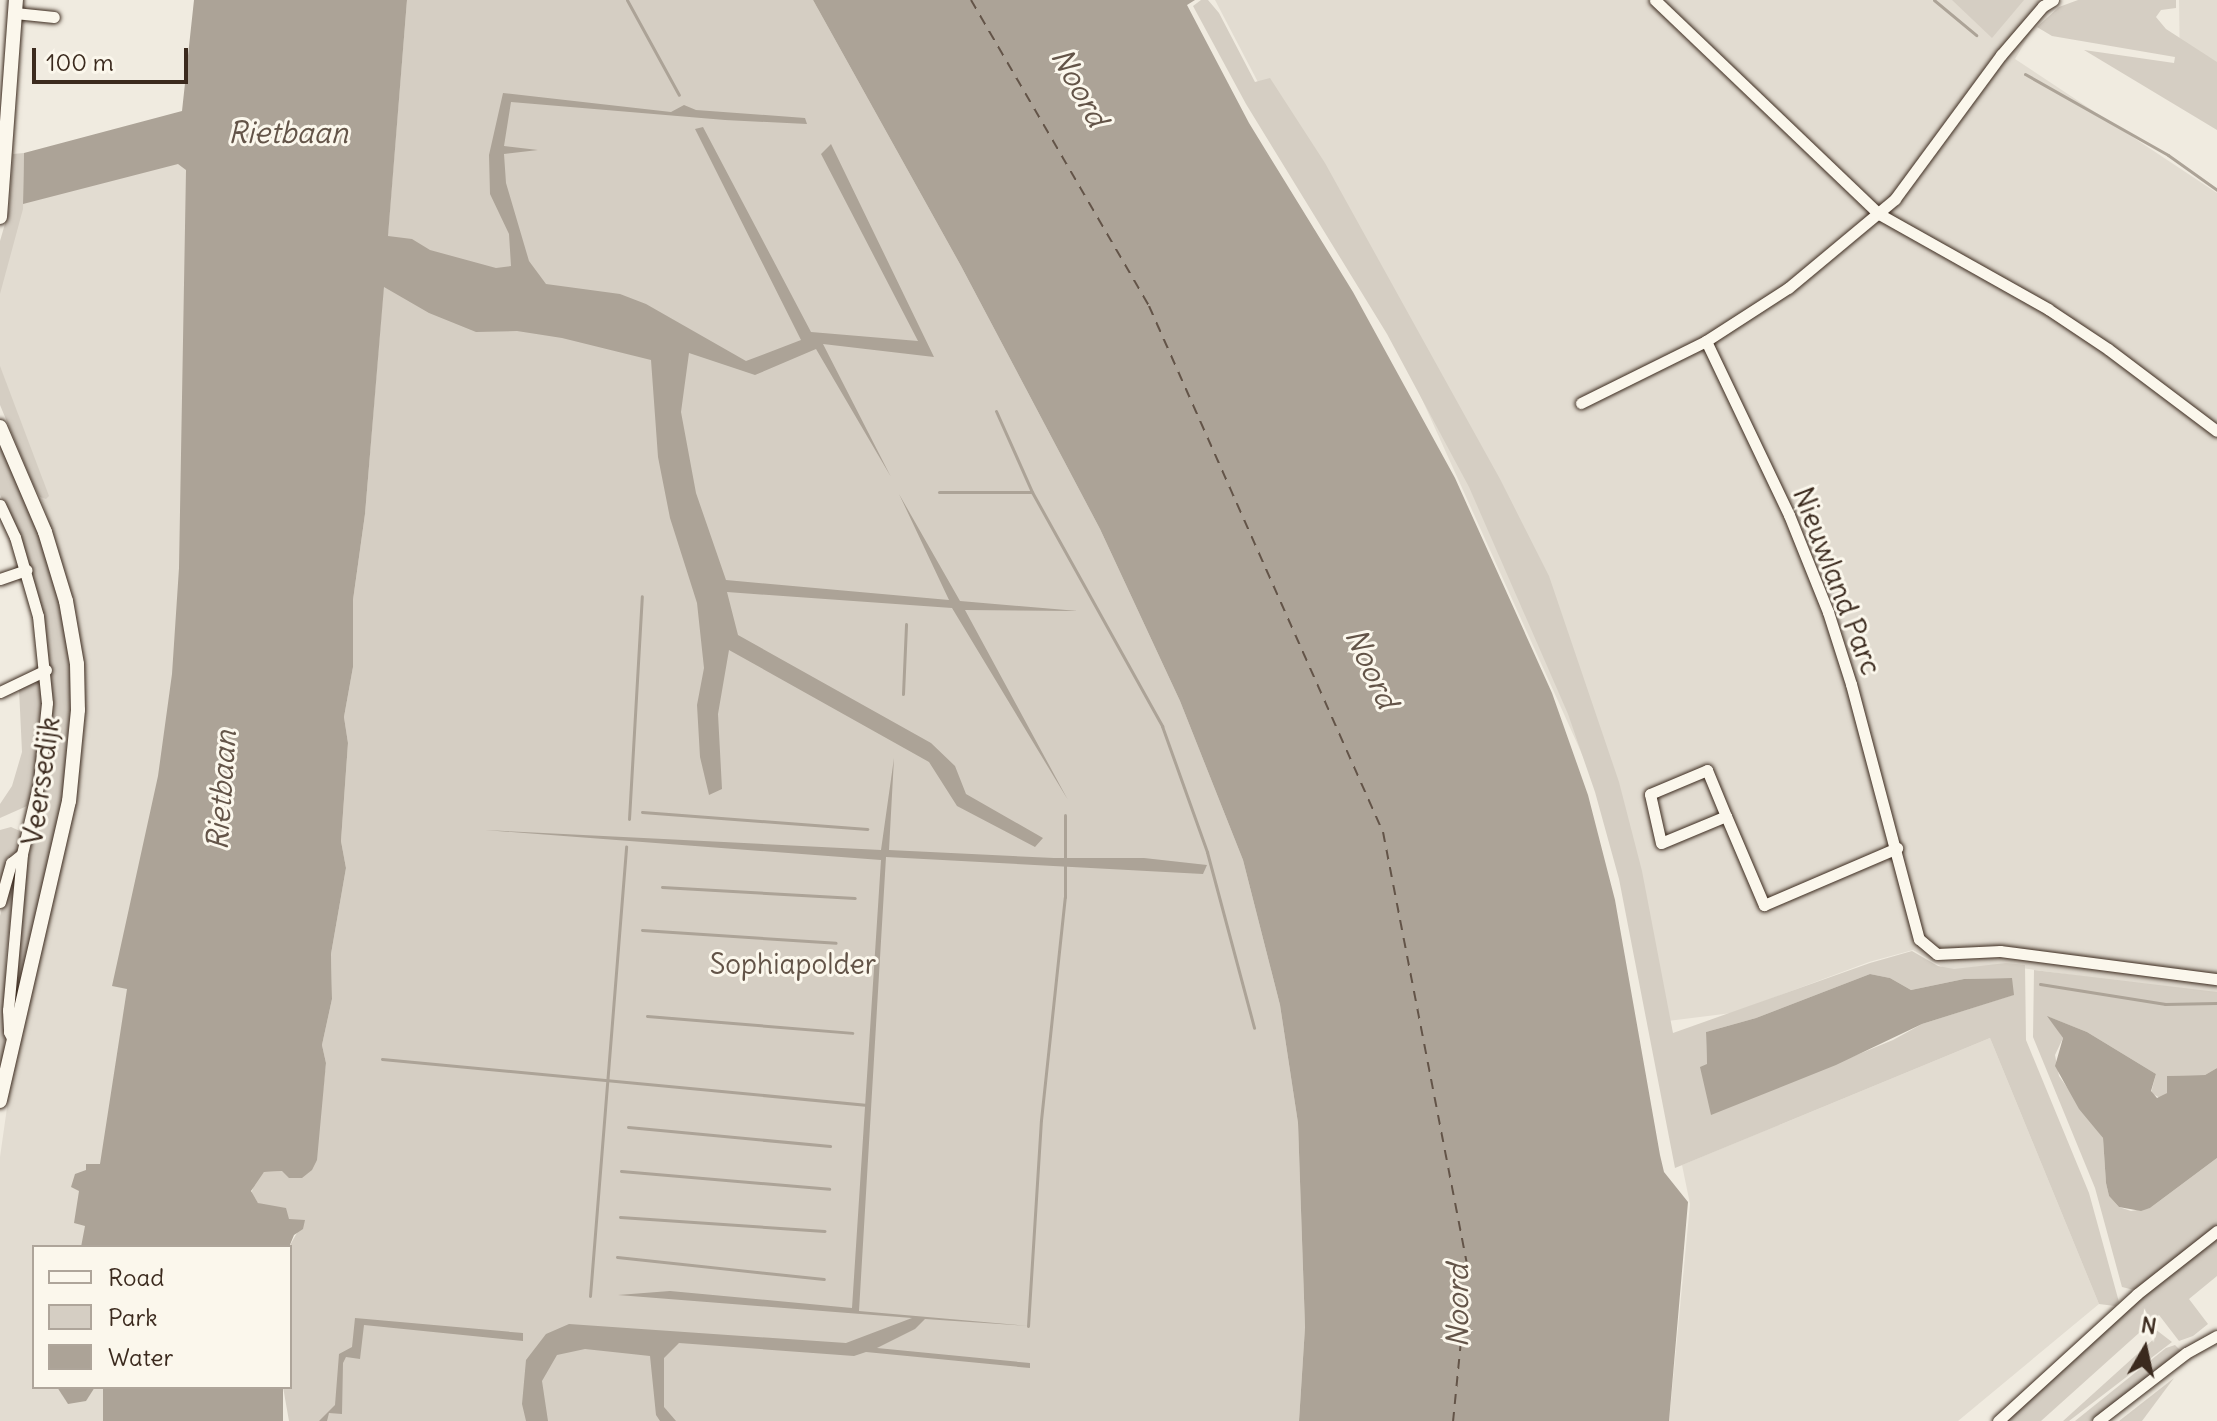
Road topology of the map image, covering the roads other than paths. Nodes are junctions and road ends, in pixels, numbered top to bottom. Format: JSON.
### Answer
{"nodes":[{"id":1,"x":1655,"y":0,"type":"edge"},
{"id":2,"x":2053,"y":0,"type":"edge"},
{"id":3,"x":16,"y":7,"type":"edge"},
{"id":4,"x":54,"y":17,"type":"dead end"},
{"id":5,"x":1879,"y":214,"type":"junction"},
{"id":6,"x":0,"y":217,"type":"edge"},
{"id":7,"x":1706,"y":341,"type":"junction"},
{"id":8,"x":1581,"y":403,"type":"dead end"},
{"id":9,"x":0,"y":427,"type":"edge"},
{"id":10,"x":2217,"y":431,"type":"edge"},
{"id":11,"x":0,"y":505,"type":"edge"},
{"id":12,"x":26,"y":570,"type":"junction"},
{"id":13,"x":0,"y":579,"type":"edge"},
{"id":14,"x":46,"y":670,"type":"junction"},
{"id":15,"x":0,"y":692,"type":"edge"},
{"id":16,"x":1726,"y":816,"type":"junction"},
{"id":17,"x":1897,"y":848,"type":"junction"},
{"id":18,"x":22,"y":854,"type":"junction"},
{"id":19,"x":0,"y":902,"type":"edge"},
{"id":20,"x":2217,"y":979,"type":"edge"},
{"id":21,"x":14,"y":1042,"type":"junction"},
{"id":22,"x":0,"y":1101,"type":"edge"},
{"id":23,"x":2217,"y":1231,"type":"edge"},
{"id":24,"x":2217,"y":1336,"type":"edge"},
{"id":25,"x":1998,"y":1421,"type":"edge"},
{"id":26,"x":2098,"y":1421,"type":"edge"}],
"edges":[{"from":1,"to":5,"type":"street"},
{"from":2,"to":5,"type":"street"},
{"from":3,"to":4,"type":"street"},
{"from":3,"to":6,"type":"main road"},
{"from":5,"to":7,"type":"street"},
{"from":5,"to":10,"type":"street"},
{"from":7,"to":8,"type":"street"},
{"from":7,"to":17,"type":"street","name":"Nieuwland Parc"},
{"from":9,"to":21,"type":"main road","name":"Veersedijk"},
{"from":11,"to":12,"type":"street"},
{"from":12,"to":13,"type":"street"},
{"from":12,"to":14,"type":"street"},
{"from":14,"to":15,"type":"street"},
{"from":14,"to":18,"type":"street"},
{"from":16,"to":16,"type":"street"},
{"from":16,"to":17,"type":"street"},
{"from":17,"to":20,"type":"street","name":"Nieuwland Parc"},
{"from":18,"to":19,"type":"street"},
{"from":18,"to":21,"type":"street"},
{"from":21,"to":22,"type":"main road","name":"Veersedijk"},
{"from":23,"to":25,"type":"street"},
{"from":24,"to":26,"type":"street"}]}
